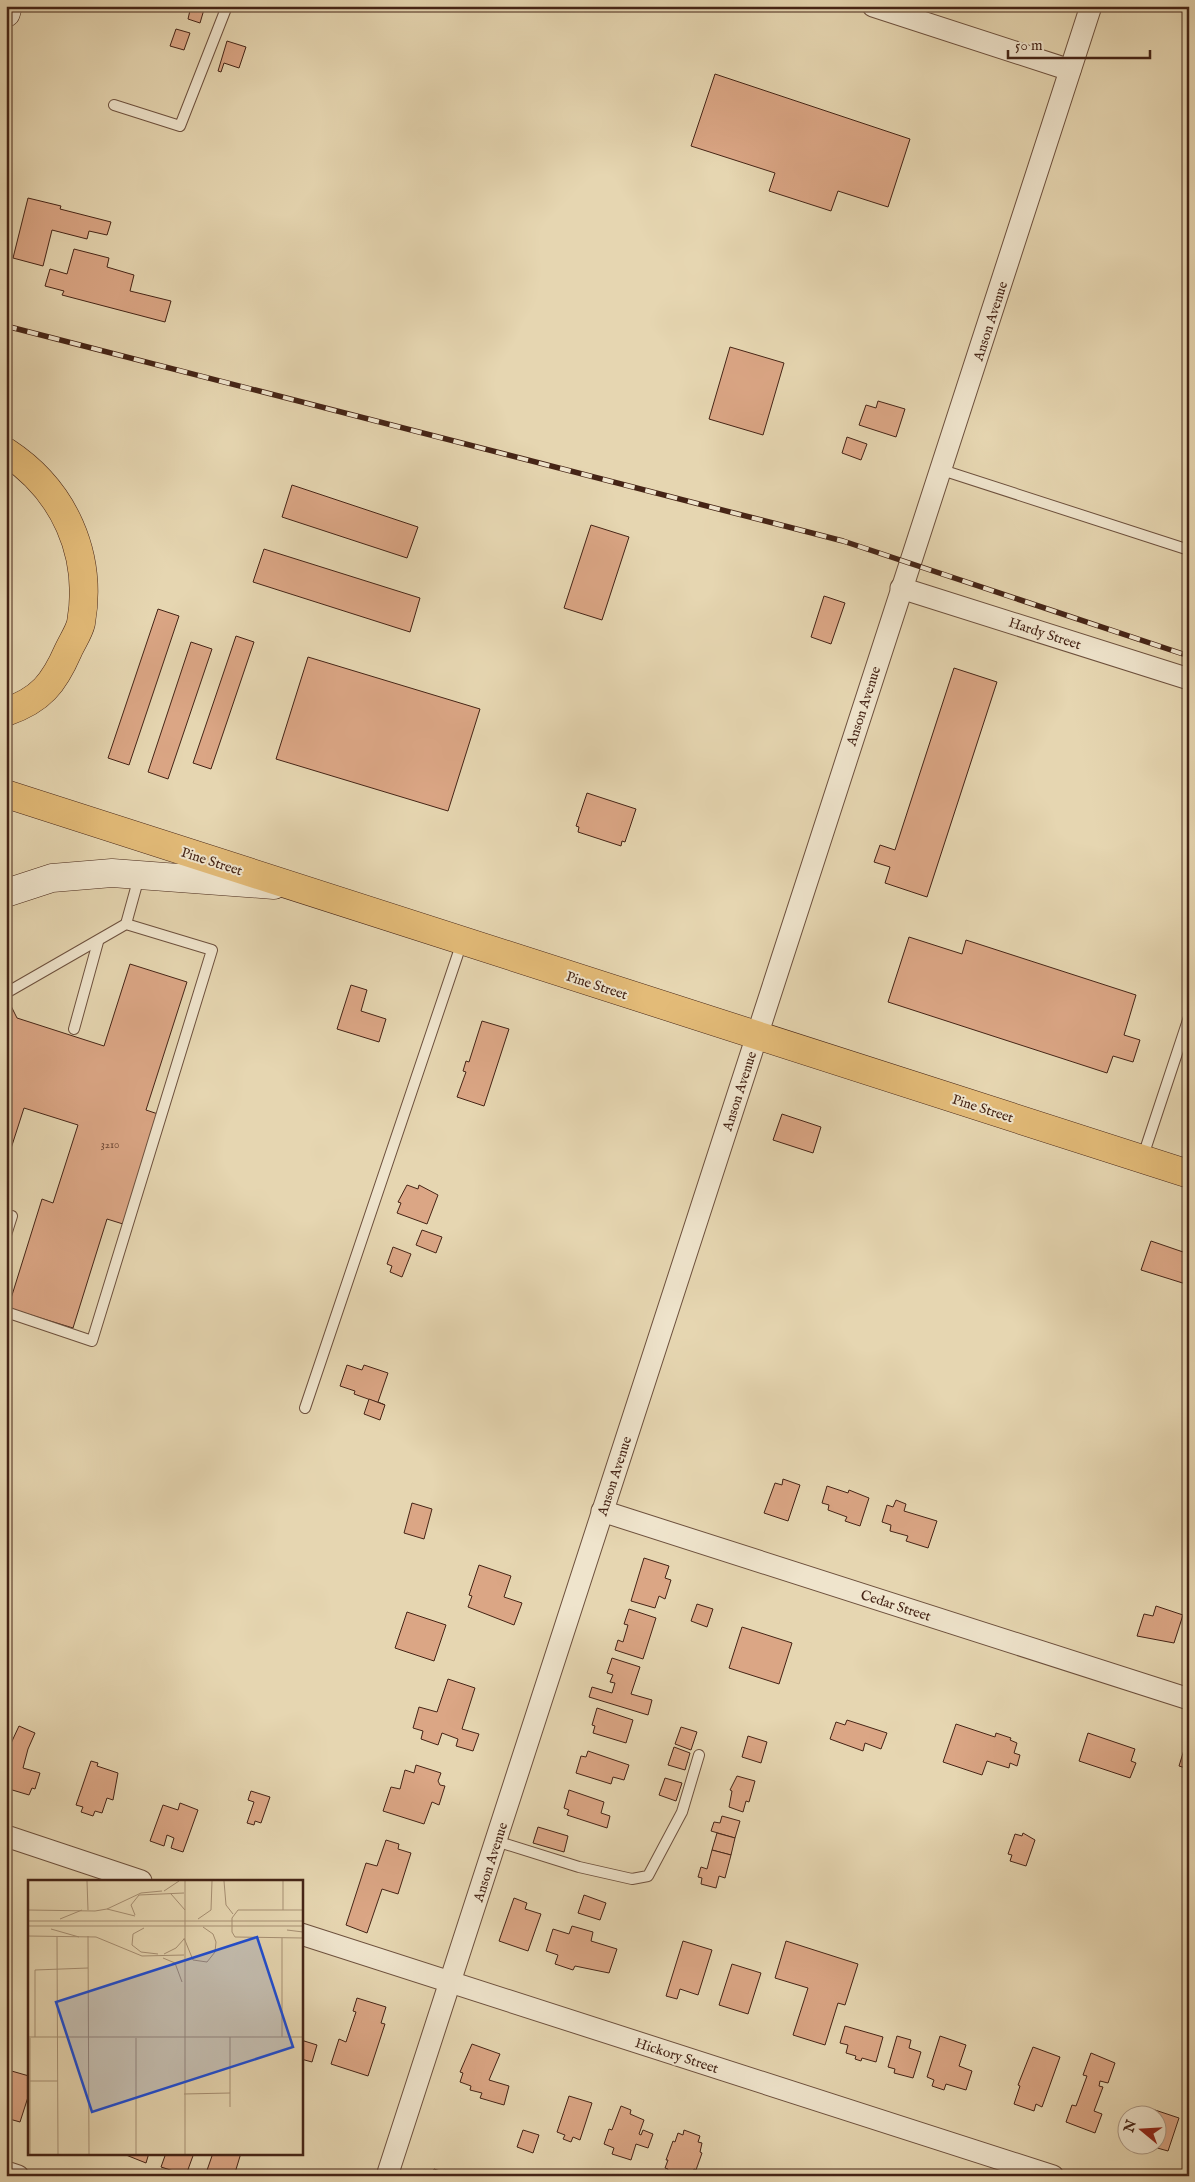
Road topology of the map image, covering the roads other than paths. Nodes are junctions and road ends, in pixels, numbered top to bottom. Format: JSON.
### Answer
{"nodes":[{"id":1,"x":8,"y":6,"type":"edge"},
{"id":2,"x":227,"y":6,"type":"edge"},
{"id":3,"x":873,"y":6,"type":"edge"},
{"id":4,"x":1090,"y":6,"type":"edge"},
{"id":5,"x":6,"y":13,"type":"edge"},
{"id":6,"x":1070,"y":70,"type":"junction"},
{"id":7,"x":114,"y":105,"type":"dead end"},
{"id":8,"x":6,"y":452,"type":"edge"},
{"id":9,"x":942,"y":470,"type":"junction"},
{"id":10,"x":1189,"y":550,"type":"edge"},
{"id":11,"x":901,"y":588,"type":"junction"},
{"id":12,"x":1189,"y":679,"type":"edge"},
{"id":13,"x":6,"y":712,"type":"edge"},
{"id":14,"x":6,"y":794,"type":"edge"},
{"id":15,"x":140,"y":875,"type":"junction"},
{"id":16,"x":292,"y":887,"type":"junction"},
{"id":17,"x":6,"y":893,"type":"edge"},
{"id":18,"x":126,"y":924,"type":"junction"},
{"id":19,"x":98,"y":942,"type":"junction"},
{"id":20,"x":462,"y":942,"type":"junction"},
{"id":21,"x":6,"y":993,"type":"edge"},
{"id":22,"x":1189,"y":1017,"type":"edge"},
{"id":23,"x":74,"y":1029,"type":"dead end"},
{"id":24,"x":758,"y":1036,"type":"junction"},
{"id":25,"x":1142,"y":1160,"type":"junction"},
{"id":26,"x":1189,"y":1174,"type":"edge"},
{"id":27,"x":12,"y":1216,"type":"dead end"},
{"id":28,"x":6,"y":1235,"type":"edge"},
{"id":29,"x":6,"y":1312,"type":"edge"},
{"id":30,"x":305,"y":1408,"type":"dead end"},
{"id":31,"x":602,"y":1511,"type":"junction"},
{"id":32,"x":1189,"y":1699,"type":"edge"},
{"id":33,"x":699,"y":1755,"type":"dead end"},
{"id":34,"x":6,"y":1836,"type":"edge"},
{"id":35,"x":496,"y":1841,"type":"junction"},
{"id":36,"x":138,"y":1880,"type":"edge"},
{"id":37,"x":302,"y":1934,"type":"edge"},
{"id":38,"x":450,"y":1983,"type":"junction"},
{"id":39,"x":6,"y":2172,"type":"edge"},
{"id":40,"x":18,"y":2176,"type":"edge"},
{"id":41,"x":387,"y":2176,"type":"edge"},
{"id":42,"x":1054,"y":2176,"type":"edge"}],
"edges":[{"from":1,"to":5,"type":"main road"},
{"from":2,"to":7,"type":"lane"},
{"from":3,"to":6,"type":"street"},
{"from":4,"to":6,"type":"street","name":"Anson Avenue"},
{"from":6,"to":9,"type":"street","name":"Anson Avenue"},
{"from":8,"to":13,"type":"main road"},
{"from":9,"to":10,"type":"lane"},
{"from":9,"to":11,"type":"street","name":"Anson Avenue"},
{"from":11,"to":12,"type":"street","name":"Hardy Street"},
{"from":11,"to":24,"type":"street","name":"Anson Avenue"},
{"from":14,"to":16,"type":"main road","name":"Pine Street"},
{"from":15,"to":16,"type":"main road"},
{"from":15,"to":17,"type":"main road"},
{"from":15,"to":18,"type":"lane"},
{"from":16,"to":20,"type":"main road","name":"Pine Street"},
{"from":18,"to":19,"type":"lane"},
{"from":18,"to":29,"type":"lane"},
{"from":19,"to":21,"type":"lane"},
{"from":19,"to":23,"type":"lane"},
{"from":20,"to":24,"type":"main road","name":"Pine Street"},
{"from":20,"to":30,"type":"lane"},
{"from":22,"to":25,"type":"lane"},
{"from":24,"to":25,"type":"main road","name":"Pine Street"},
{"from":24,"to":31,"type":"street","name":"Anson Avenue"},
{"from":25,"to":26,"type":"main road","name":"Pine Street"},
{"from":27,"to":28,"type":"lane"},
{"from":31,"to":32,"type":"street","name":"Cedar Street"},
{"from":31,"to":35,"type":"street","name":"Anson Avenue"},
{"from":33,"to":35,"type":"lane"},
{"from":34,"to":36,"type":"street"},
{"from":35,"to":38,"type":"street","name":"Anson Avenue"},
{"from":37,"to":38,"type":"street","name":"Hickory Street"},
{"from":38,"to":41,"type":"street","name":"Anson Avenue"},
{"from":38,"to":42,"type":"street","name":"Hickory Street"},
{"from":39,"to":40,"type":"street"}]}
